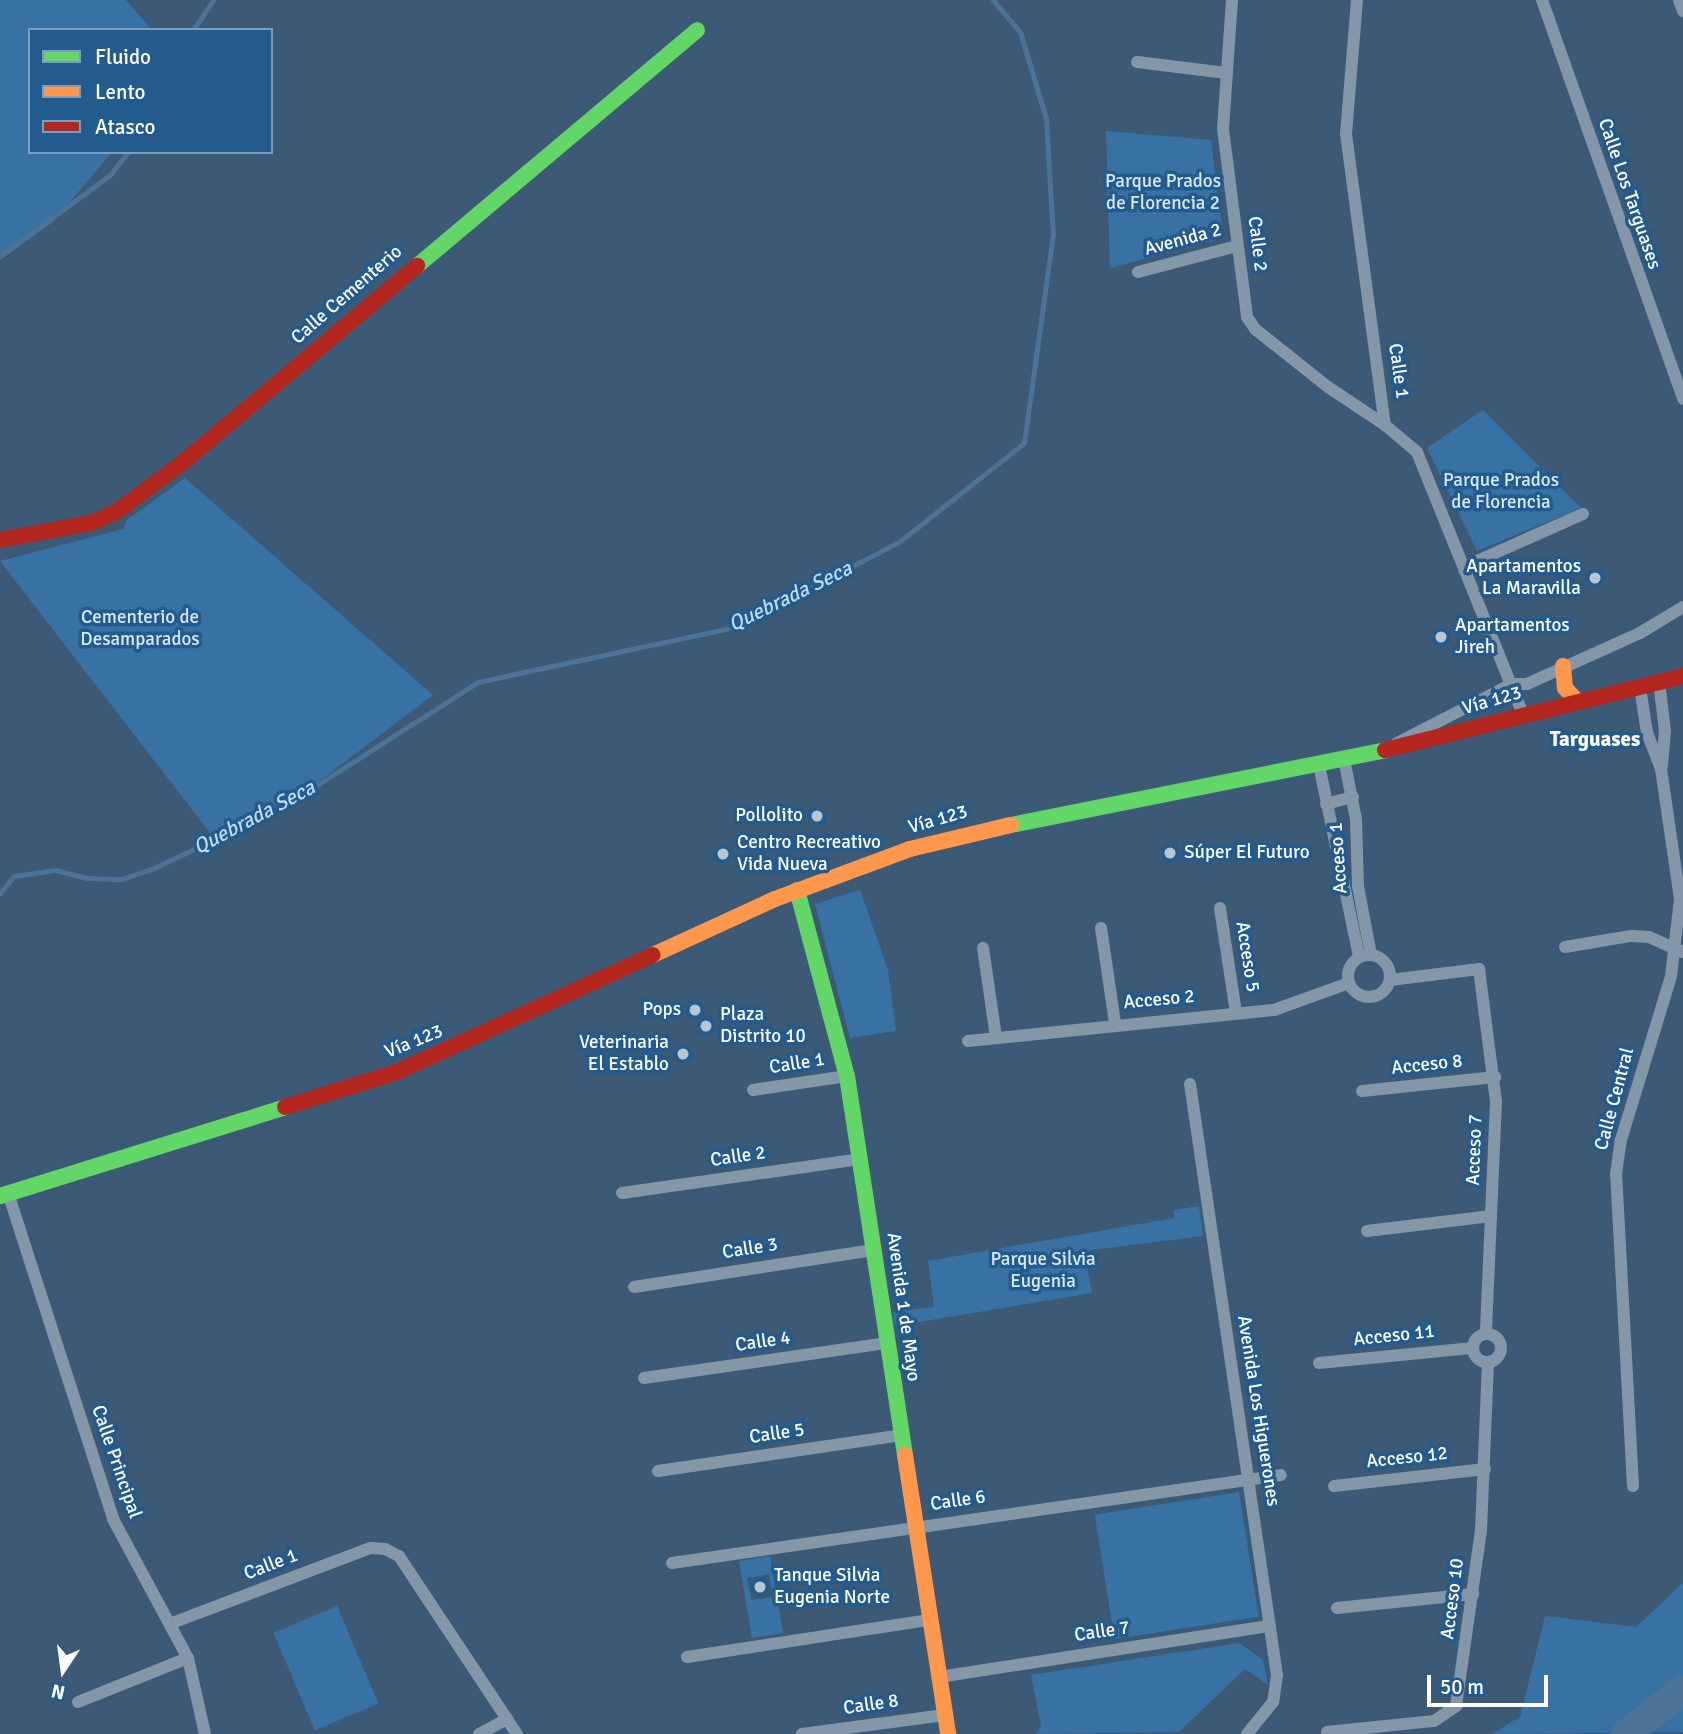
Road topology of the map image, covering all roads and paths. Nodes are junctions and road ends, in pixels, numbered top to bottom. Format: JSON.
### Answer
{"nodes":[{"id":1,"x":1232,"y":0,"type":"edge"},
{"id":2,"x":1357,"y":0,"type":"edge"},
{"id":3,"x":1542,"y":0,"type":"edge"},
{"id":4,"x":1679,"y":0,"type":"edge"},
{"id":5,"x":1683,"y":11,"type":"edge"},
{"id":6,"x":697,"y":30,"type":"dead end"},
{"id":7,"x":1137,"y":62,"type":"dead end"},
{"id":8,"x":1226,"y":73,"type":"junction"},
{"id":9,"x":1237,"y":246,"type":"junction"},
{"id":10,"x":1138,"y":272,"type":"dead end"},
{"id":11,"x":1683,"y":399,"type":"edge"},
{"id":12,"x":1385,"y":425,"type":"junction"},
{"id":13,"x":1583,"y":514,"type":"dead end"},
{"id":14,"x":0,"y":540,"type":"edge"},
{"id":15,"x":1466,"y":566,"type":"junction"},
{"id":16,"x":1683,"y":607,"type":"edge"},
{"id":17,"x":1563,"y":666,"type":"junction"},
{"id":18,"x":1683,"y":676,"type":"edge"},
{"id":19,"x":1659,"y":682,"type":"junction"},
{"id":20,"x":1512,"y":684,"type":"junction"},
{"id":21,"x":1640,"y":687,"type":"junction"},
{"id":22,"x":1577,"y":701,"type":"junction"},
{"id":23,"x":1523,"y":713,"type":"junction"},
{"id":24,"x":1386,"y":749,"type":"junction"},
{"id":25,"x":1344,"y":758,"type":"junction"},
{"id":26,"x":1319,"y":765,"type":"junction"},
{"id":27,"x":1661,"y":769,"type":"junction"},
{"id":28,"x":1353,"y":797,"type":"junction"},
{"id":29,"x":1326,"y":804,"type":"junction"},
{"id":30,"x":1677,"y":830,"type":"edge"},
{"id":31,"x":1359,"y":886,"type":"junction"},
{"id":32,"x":797,"y":890,"type":"junction"},
{"id":33,"x":1342,"y":891,"type":"junction"},
{"id":34,"x":1220,"y":908,"type":"dead end"},
{"id":35,"x":1101,"y":928,"type":"dead end"},
{"id":36,"x":1565,"y":947,"type":"dead end"},
{"id":37,"x":983,"y":948,"type":"dead end"},
{"id":38,"x":1680,"y":950,"type":"edge"},
{"id":39,"x":1365,"y":956,"type":"junction"},
{"id":40,"x":1390,"y":980,"type":"junction"},
{"id":41,"x":1349,"y":983,"type":"junction"},
{"id":42,"x":1236,"y":1013,"type":"junction"},
{"id":43,"x":1115,"y":1023,"type":"junction"},
{"id":44,"x":996,"y":1037,"type":"junction"},
{"id":45,"x":968,"y":1041,"type":"dead end"},
{"id":46,"x":847,"y":1076,"type":"junction"},
{"id":47,"x":1495,"y":1077,"type":"junction"},
{"id":48,"x":1190,"y":1084,"type":"dead end"},
{"id":49,"x":753,"y":1090,"type":"dead end"},
{"id":50,"x":1362,"y":1091,"type":"dead end"},
{"id":51,"x":860,"y":1159,"type":"junction"},
{"id":52,"x":622,"y":1193,"type":"dead end"},
{"id":53,"x":4,"y":1195,"type":"edge"},
{"id":54,"x":1491,"y":1216,"type":"junction"},
{"id":55,"x":1367,"y":1231,"type":"dead end"},
{"id":56,"x":873,"y":1250,"type":"junction"},
{"id":57,"x":634,"y":1287,"type":"dead end"},
{"id":58,"x":1486,"y":1334,"type":"junction"},
{"id":59,"x":887,"y":1343,"type":"junction"},
{"id":60,"x":1473,"y":1348,"type":"junction"},
{"id":61,"x":1488,"y":1362,"type":"junction"},
{"id":62,"x":1319,"y":1363,"type":"dead end"},
{"id":63,"x":644,"y":1378,"type":"dead end"},
{"id":64,"x":901,"y":1435,"type":"junction"},
{"id":65,"x":1485,"y":1469,"type":"junction"},
{"id":66,"x":658,"y":1471,"type":"dead end"},
{"id":67,"x":1282,"y":1475,"type":"dead end"},
{"id":68,"x":1250,"y":1480,"type":"junction"},
{"id":69,"x":1334,"y":1486,"type":"dead end"},
{"id":70,"x":1633,"y":1486,"type":"dead end"},
{"id":71,"x":914,"y":1527,"type":"junction"},
{"id":72,"x":672,"y":1563,"type":"dead end"},
{"id":73,"x":1473,"y":1594,"type":"junction"},
{"id":74,"x":1337,"y":1608,"type":"dead end"},
{"id":75,"x":929,"y":1620,"type":"junction"},
{"id":76,"x":172,"y":1623,"type":"junction"},
{"id":77,"x":1270,"y":1626,"type":"junction"},
{"id":78,"x":687,"y":1657,"type":"dead end"},
{"id":79,"x":188,"y":1658,"type":"junction"},
{"id":80,"x":939,"y":1677,"type":"junction"},
{"id":81,"x":78,"y":1702,"type":"dead end"},
{"id":82,"x":945,"y":1715,"type":"junction"},
{"id":83,"x":507,"y":1719,"type":"junction"},
{"id":84,"x":1327,"y":1732,"type":"dead end"},
{"id":85,"x":205,"y":1734,"type":"edge"},
{"id":86,"x":478,"y":1734,"type":"edge"},
{"id":87,"x":517,"y":1734,"type":"edge"},
{"id":88,"x":802,"y":1734,"type":"edge"},
{"id":89,"x":948,"y":1734,"type":"edge"},
{"id":90,"x":1247,"y":1734,"type":"edge"}],
"edges":[{"from":1,"to":8,"type":"street","name":"Calle 2"},
{"from":2,"to":12,"type":"street","name":"Calle 1"},
{"from":3,"to":11,"type":"street","name":"Calle Los Targuases"},
{"from":4,"to":5,"type":"street"},
{"from":6,"to":14,"type":"main road","name":"Calle Cementerio"},
{"from":7,"to":8,"type":"street"},
{"from":8,"to":9,"type":"street","name":"Calle 2"},
{"from":9,"to":10,"type":"street","name":"Avenida 2"},
{"from":9,"to":12,"type":"street","name":"Calle 2"},
{"from":12,"to":15,"type":"street","name":"Calle 1"},
{"from":13,"to":15,"type":"street"},
{"from":15,"to":20,"type":"street","name":"Calle 1"},
{"from":16,"to":17,"type":"street"},
{"from":17,"to":20,"type":"street"},
{"from":17,"to":22,"type":"main road"},
{"from":18,"to":19,"type":"main road","name":"Vía 123"},
{"from":19,"to":21,"type":"main road","name":"Vía 123"},
{"from":19,"to":27,"type":"street","name":"Calle Central"},
{"from":20,"to":23,"type":"street","name":"Calle 1"},
{"from":20,"to":24,"type":"street"},
{"from":21,"to":22,"type":"main road","name":"Vía 123"},
{"from":21,"to":27,"type":"street","name":"Calle Central"},
{"from":22,"to":23,"type":"main road","name":"Vía 123"},
{"from":23,"to":24,"type":"main road","name":"Vía 123"},
{"from":24,"to":25,"type":"main road","name":"Vía 123"},
{"from":25,"to":26,"type":"main road","name":"Vía 123"},
{"from":25,"to":28,"type":"street","name":"Acceso 1"},
{"from":26,"to":29,"type":"street","name":"Acceso 1"},
{"from":26,"to":32,"type":"main road","name":"Vía 123"},
{"from":27,"to":30,"type":"street","name":"Calle Central"},
{"from":28,"to":29,"type":"street"},
{"from":28,"to":31,"type":"street","name":"Acceso 1"},
{"from":29,"to":33,"type":"street","name":"Acceso 1"},
{"from":30,"to":38,"type":"street","name":"Calle Central"},
{"from":31,"to":33,"type":"street"},
{"from":31,"to":39,"type":"street","name":"Acceso 1"},
{"from":32,"to":46,"type":"main road","name":"Avenida 1 de Mayo"},
{"from":32,"to":53,"type":"main road","name":"Vía 123"},
{"from":33,"to":39,"type":"street","name":"Acceso 1"},
{"from":34,"to":42,"type":"street","name":"Acceso 5"},
{"from":35,"to":43,"type":"street"},
{"from":36,"to":38,"type":"street"},
{"from":37,"to":44,"type":"street"},
{"from":38,"to":70,"type":"street","name":"Calle Central"},
{"from":39,"to":40,"type":"street"},
{"from":39,"to":41,"type":"street"},
{"from":40,"to":41,"type":"street"},
{"from":40,"to":47,"type":"street","name":"Acceso 7"},
{"from":41,"to":42,"type":"street","name":"Acceso 2"},
{"from":42,"to":43,"type":"street","name":"Acceso 2"},
{"from":43,"to":44,"type":"street","name":"Acceso 2"},
{"from":44,"to":45,"type":"street","name":"Acceso 2"},
{"from":46,"to":49,"type":"street","name":"Calle 1"},
{"from":46,"to":51,"type":"main road","name":"Avenida 1 de Mayo"},
{"from":47,"to":50,"type":"street","name":"Acceso 8"},
{"from":47,"to":54,"type":"street","name":"Acceso 7"},
{"from":48,"to":68,"type":"street","name":"Avenida Los Higuerones"},
{"from":51,"to":52,"type":"street","name":"Calle 2"},
{"from":51,"to":56,"type":"main road","name":"Avenida 1 de Mayo"},
{"from":53,"to":76,"type":"street","name":"Calle Principal"},
{"from":54,"to":55,"type":"street"},
{"from":54,"to":58,"type":"street","name":"Acceso 7"},
{"from":56,"to":57,"type":"street","name":"Calle 3"},
{"from":56,"to":59,"type":"main road","name":"Avenida 1 de Mayo"},
{"from":58,"to":60,"type":"street"},
{"from":58,"to":61,"type":"street"},
{"from":59,"to":63,"type":"street","name":"Calle 4"},
{"from":59,"to":64,"type":"main road","name":"Avenida 1 de Mayo"},
{"from":60,"to":61,"type":"street"},
{"from":60,"to":62,"type":"street","name":"Acceso 11"},
{"from":61,"to":65,"type":"street","name":"Acceso 10"},
{"from":64,"to":66,"type":"street","name":"Calle 5"},
{"from":64,"to":71,"type":"main road","name":"Avenida 1 de Mayo"},
{"from":65,"to":69,"type":"street","name":"Acceso 12"},
{"from":65,"to":73,"type":"street","name":"Acceso 10"},
{"from":67,"to":68,"type":"street","name":"Calle 6"},
{"from":68,"to":71,"type":"street","name":"Calle 6"},
{"from":68,"to":77,"type":"street","name":"Avenida Los Higuerones"},
{"from":71,"to":72,"type":"street","name":"Calle 6"},
{"from":71,"to":75,"type":"main road","name":"Avenida 1 de Mayo"},
{"from":73,"to":74,"type":"street"},
{"from":73,"to":84,"type":"street","name":"Acceso 10"},
{"from":75,"to":78,"type":"street"},
{"from":75,"to":80,"type":"main road","name":"Avenida 1 de Mayo"},
{"from":76,"to":79,"type":"street","name":"Calle Principal"},
{"from":76,"to":83,"type":"street","name":"Calle 1"},
{"from":77,"to":80,"type":"street","name":"Calle 7"},
{"from":77,"to":90,"type":"street","name":"Avenida Los Higuerones"},
{"from":79,"to":81,"type":"street"},
{"from":79,"to":85,"type":"street","name":"Calle Principal"},
{"from":80,"to":82,"type":"main road","name":"Avenida 1 de Mayo"},
{"from":82,"to":88,"type":"street","name":"Calle 8"},
{"from":82,"to":89,"type":"main road","name":"Avenida 1 de Mayo"},
{"from":83,"to":86,"type":"street"},
{"from":83,"to":87,"type":"street"}]}
